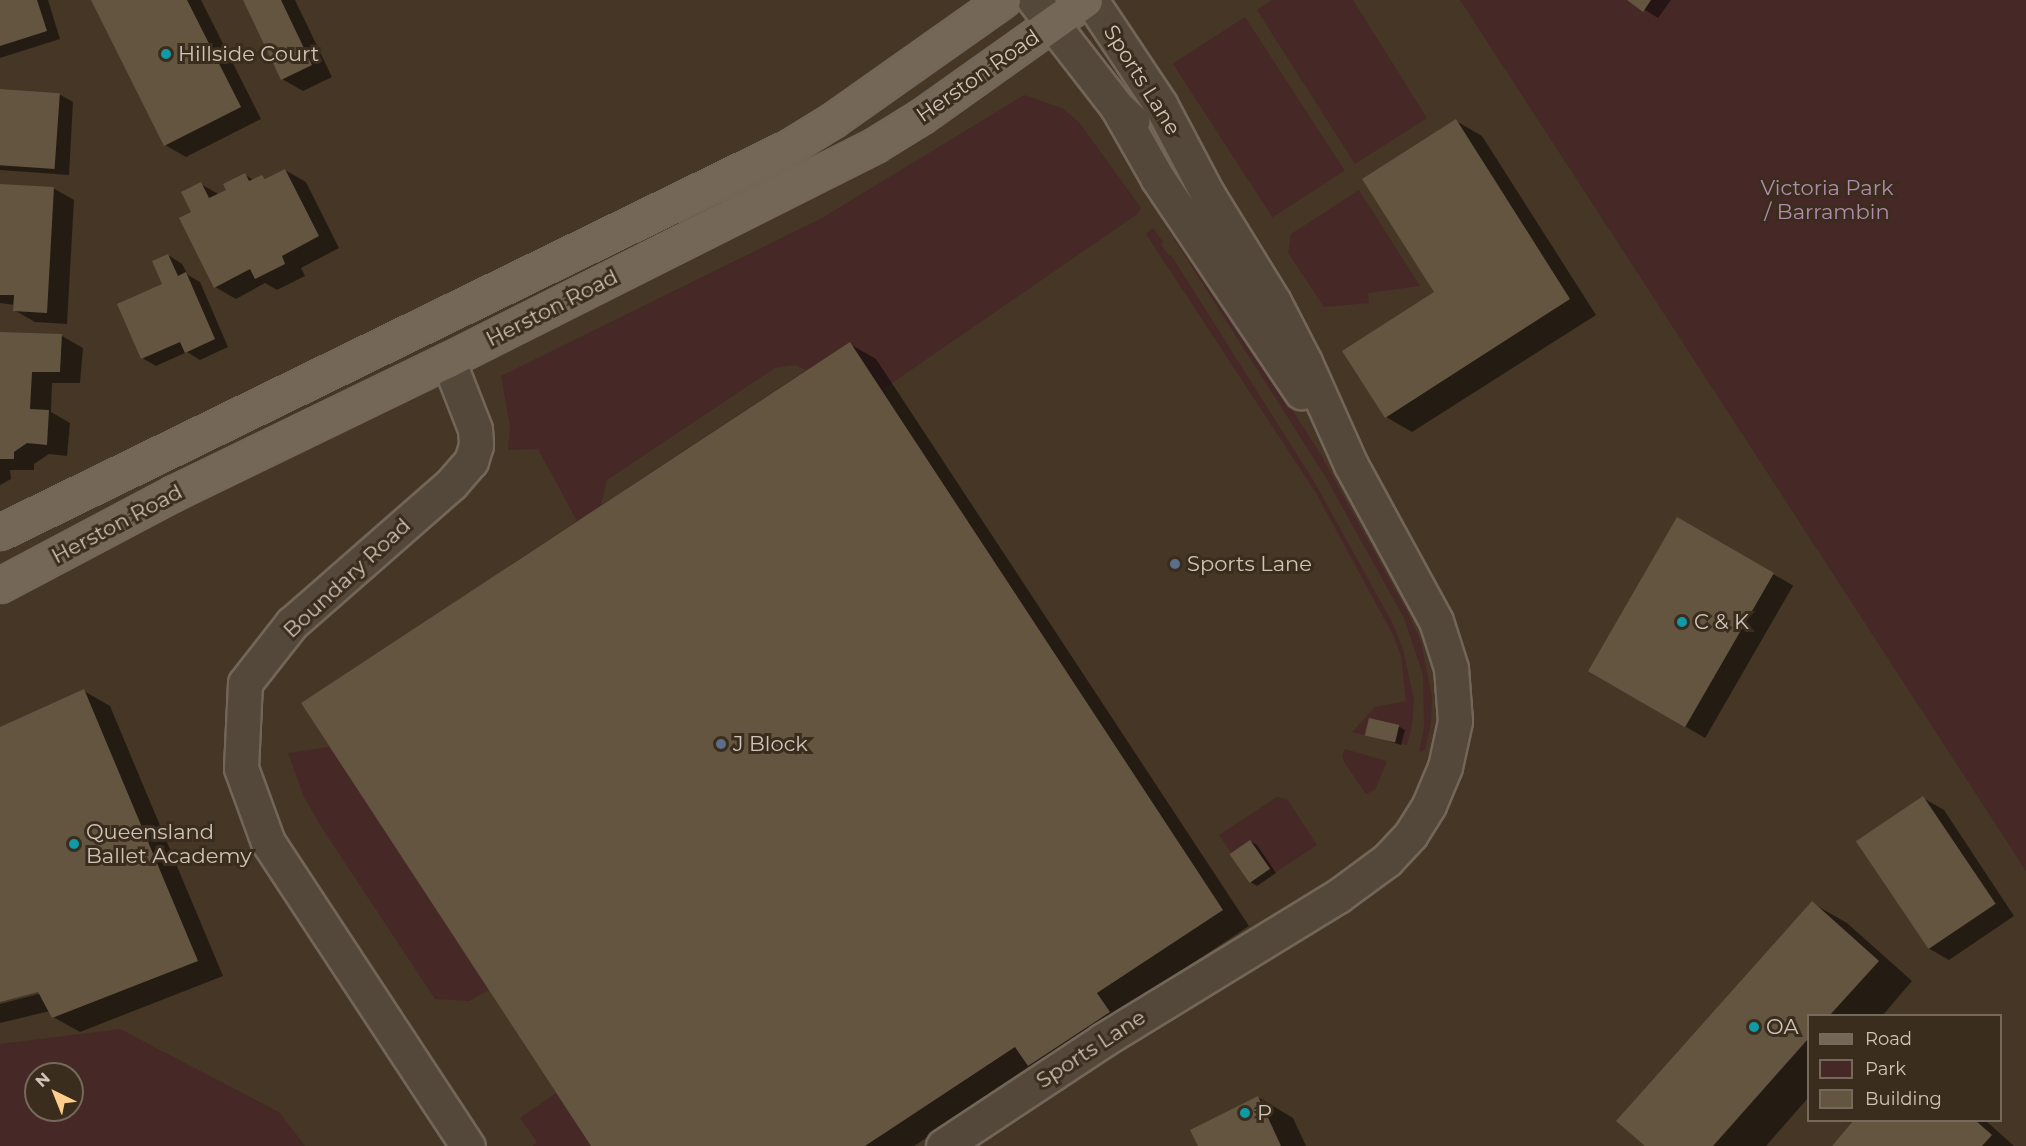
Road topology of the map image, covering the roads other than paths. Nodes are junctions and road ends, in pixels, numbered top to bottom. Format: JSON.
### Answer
{"nodes":[{"id":1,"x":1003,"y":0,"type":"edge"},
{"id":2,"x":1085,"y":0,"type":"edge"},
{"id":3,"x":1091,"y":0,"type":"edge"},
{"id":4,"x":1042,"y":12,"type":"edge"},
{"id":5,"x":1117,"y":107,"type":"junction"},
{"id":6,"x":1207,"y":193,"type":"junction"},
{"id":7,"x":448,"y":360,"type":"junction"},
{"id":8,"x":218,"y":427,"type":"junction"},
{"id":9,"x":1351,"y":465,"type":"junction"},
{"id":10,"x":0,"y":532,"type":"edge"},
{"id":11,"x":0,"y":585,"type":"edge"},
{"id":12,"x":468,"y":1146,"type":"edge"},
{"id":13,"x":943,"y":1146,"type":"edge"}],
"edges":[{"from":1,"to":8,"type":"main road","name":"Herston Road"},
{"from":2,"to":4,"type":"main road","name":"Herston Road"},
{"from":3,"to":6,"type":"street","name":"Sports Lane"},
{"from":4,"to":5,"type":"street","name":"Sports Lane"},
{"from":4,"to":7,"type":"main road","name":"Herston Road"},
{"from":5,"to":6,"type":"street","name":"Sports Lane"},
{"from":5,"to":9,"type":"street","name":"Sports Lane"},
{"from":6,"to":9,"type":"street","name":"Sports Lane"},
{"from":7,"to":8,"type":"main road"},
{"from":7,"to":11,"type":"main road","name":"Herston Road"},
{"from":7,"to":12,"type":"street","name":"Boundary Road"},
{"from":8,"to":10,"type":"main road","name":"Herston Road"},
{"from":9,"to":13,"type":"street","name":"Sports Lane"}]}
